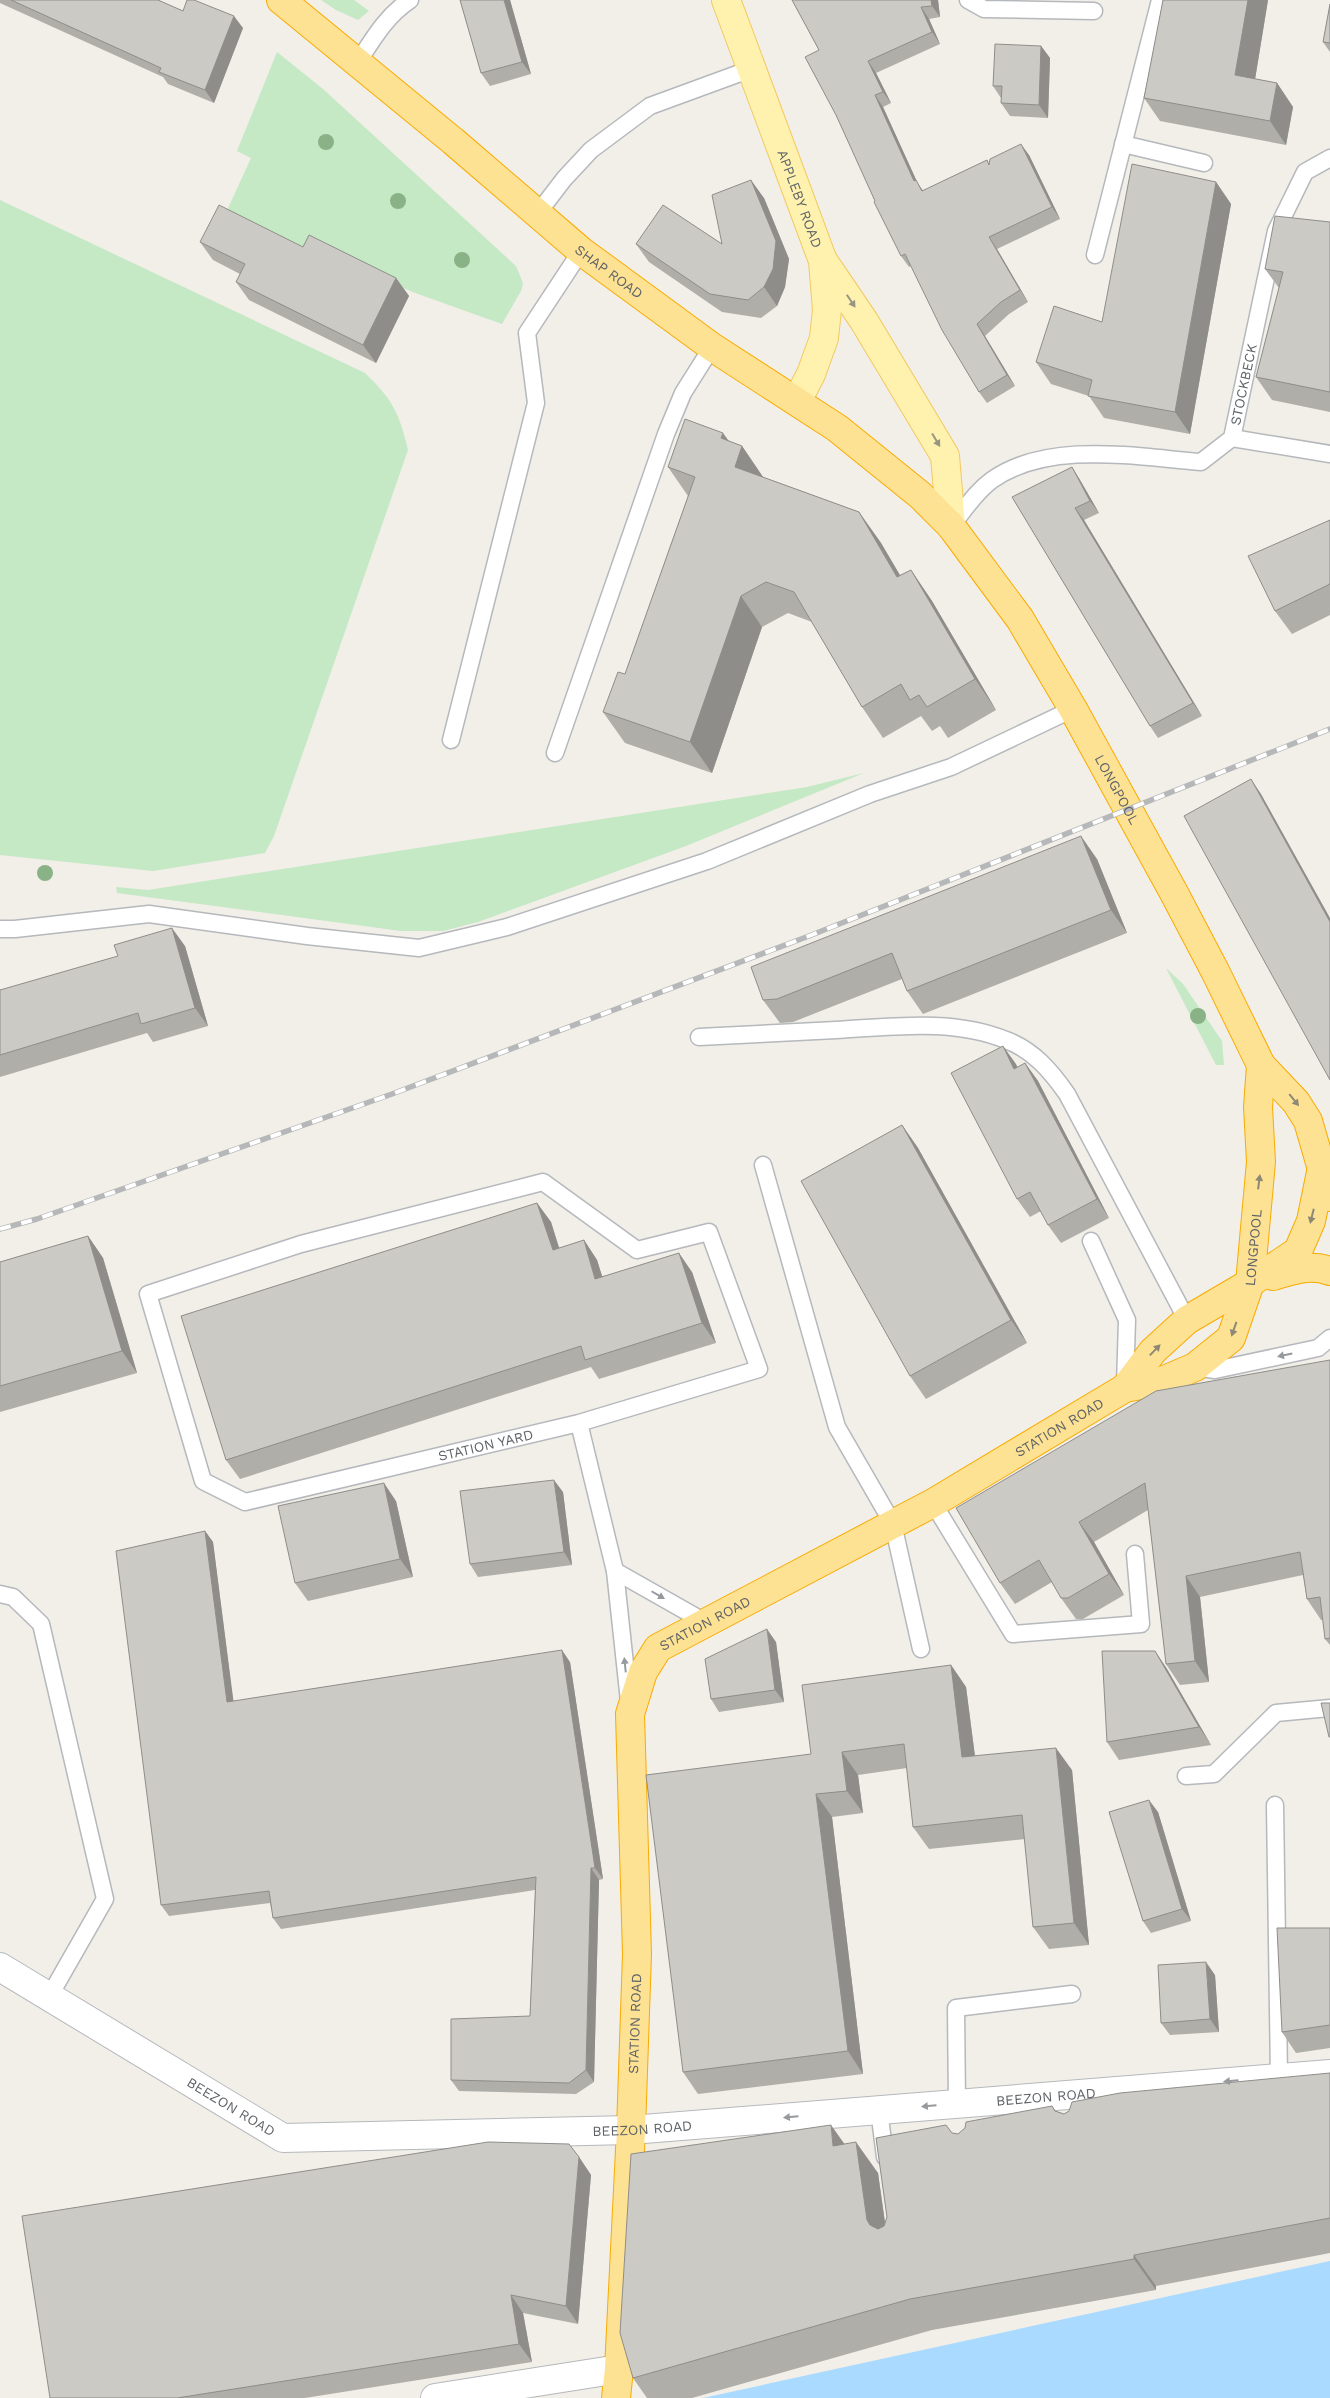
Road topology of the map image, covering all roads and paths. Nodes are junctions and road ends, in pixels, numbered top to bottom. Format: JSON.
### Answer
{"nodes":[{"id":1,"x":281,"y":0,"type":"edge"},
{"id":2,"x":410,"y":0,"type":"edge"},
{"id":3,"x":726,"y":0,"type":"edge"},
{"id":4,"x":968,"y":0,"type":"edge"},
{"id":5,"x":1160,"y":0,"type":"edge"},
{"id":6,"x":1094,"y":11,"type":"dead end"},
{"id":7,"x":358,"y":62,"type":"junction"},
{"id":8,"x":751,"y":68,"type":"junction"},
{"id":9,"x":1124,"y":144,"type":"junction"},
{"id":10,"x":1330,"y":158,"type":"edge"},
{"id":11,"x":1204,"y":163,"type":"dead end"},
{"id":12,"x":538,"y":213,"type":"junction"},
{"id":13,"x":581,"y":251,"type":"junction"},
{"id":14,"x":1095,"y":255,"type":"dead end"},
{"id":15,"x":824,"y":261,"type":"junction"},
{"id":16,"x":712,"y":347,"type":"junction"},
{"id":17,"x":797,"y":401,"type":"junction"},
{"id":18,"x":1232,"y":438,"type":"junction"},
{"id":19,"x":1330,"y":454,"type":"edge"},
{"id":20,"x":951,"y":526,"type":"junction"},
{"id":21,"x":1073,"y":710,"type":"junction"},
{"id":22,"x":451,"y":740,"type":"dead end"},
{"id":23,"x":555,"y":753,"type":"dead end"},
{"id":24,"x":0,"y":929,"type":"edge"},
{"id":25,"x":699,"y":1037,"type":"dead end"},
{"id":26,"x":1261,"y":1065,"type":"junction"},
{"id":27,"x":763,"y":1165,"type":"dead end"},
{"id":28,"x":1322,"y":1168,"type":"junction"},
{"id":29,"x":1330,"y":1197,"type":"edge"},
{"id":30,"x":1091,"y":1241,"type":"dead end"},
{"id":31,"x":1330,"y":1270,"type":"edge"},
{"id":32,"x":1250,"y":1283,"type":"junction"},
{"id":33,"x":1187,"y":1320,"type":"junction"},
{"id":34,"x":1330,"y":1338,"type":"edge"},
{"id":35,"x":1195,"y":1367,"type":"junction"},
{"id":36,"x":1125,"y":1388,"type":"junction"},
{"id":37,"x":579,"y":1423,"type":"junction"},
{"id":38,"x":933,"y":1503,"type":"junction"},
{"id":39,"x":893,"y":1524,"type":"junction"},
{"id":40,"x":1135,"y":1554,"type":"dead end"},
{"id":41,"x":615,"y":1571,"type":"junction"},
{"id":42,"x":0,"y":1594,"type":"edge"},
{"id":43,"x":706,"y":1622,"type":"junction"},
{"id":44,"x":921,"y":1649,"type":"dead end"},
{"id":45,"x":1330,"y":1708,"type":"edge"},
{"id":46,"x":630,"y":1714,"type":"junction"},
{"id":47,"x":1186,"y":1776,"type":"dead end"},
{"id":48,"x":1275,"y":1804,"type":"dead end"},
{"id":49,"x":0,"y":1967,"type":"edge"},
{"id":50,"x":1072,"y":1994,"type":"dead end"},
{"id":51,"x":49,"y":1996,"type":"junction"},
{"id":52,"x":1330,"y":2074,"type":"edge"},
{"id":53,"x":1279,"y":2077,"type":"junction"},
{"id":54,"x":967,"y":2109,"type":"junction"},
{"id":55,"x":879,"y":2110,"type":"junction"},
{"id":56,"x":631,"y":2130,"type":"junction"},
{"id":57,"x":888,"y":2175,"type":"edge"},
{"id":58,"x":619,"y":2368,"type":"junction"},
{"id":59,"x":435,"y":2398,"type":"edge"},
{"id":60,"x":616,"y":2398,"type":"edge"}],
"edges":[{"from":1,"to":7,"type":"highway","name":"SHAP ROAD"},
{"from":2,"to":7,"type":"lane"},
{"from":3,"to":8,"type":"main road","name":"APPLEBY ROAD"},
{"from":4,"to":6,"type":"lane"},
{"from":5,"to":9,"type":"lane"},
{"from":7,"to":12,"type":"highway","name":"SHAP ROAD"},
{"from":8,"to":12,"type":"lane"},
{"from":8,"to":15,"type":"main road","name":"APPLEBY ROAD"},
{"from":9,"to":11,"type":"lane"},
{"from":9,"to":14,"type":"lane"},
{"from":10,"to":18,"type":"lane","name":"STOCKBECK"},
{"from":12,"to":13,"type":"highway","name":"SHAP ROAD"},
{"from":13,"to":16,"type":"highway","name":"SHAP ROAD"},
{"from":13,"to":22,"type":"lane"},
{"from":15,"to":17,"type":"main road","name":"APPLEBY ROAD"},
{"from":15,"to":20,"type":"main road","one_way":true},
{"from":16,"to":17,"type":"highway","name":"SHAP ROAD"},
{"from":16,"to":23,"type":"lane"},
{"from":17,"to":20,"type":"highway","name":"SHAP ROAD"},
{"from":18,"to":19,"type":"lane"},
{"from":18,"to":20,"type":"lane","name":"STOCKBECK"},
{"from":20,"to":21,"type":"highway","name":"LONGPOOL"},
{"from":21,"to":24,"type":"lane"},
{"from":21,"to":26,"type":"highway","name":"LONGPOOL"},
{"from":25,"to":33,"type":"lane"},
{"from":26,"to":28,"type":"highway","name":"LONGPOOL","one_way":true},
{"from":32,"to":26,"type":"highway","name":"LONGPOOL","one_way":true},
{"from":27,"to":39,"type":"lane"},
{"from":28,"to":29,"type":"highway"},
{"from":28,"to":32,"type":"highway","name":"LONGPOOL","one_way":true},
{"from":30,"to":36,"type":"lane"},
{"from":31,"to":32,"type":"highway"},
{"from":32,"to":33,"type":"highway","name":"STATION ROAD"},
{"from":32,"to":35,"type":"highway","name":"STATION ROAD","one_way":true},
{"from":36,"to":33,"type":"highway","name":"STATION ROAD","one_way":true},
{"from":34,"to":35,"type":"lane","one_way":true},
{"from":35,"to":36,"type":"highway","name":"STATION ROAD"},
{"from":36,"to":38,"type":"highway","name":"STATION ROAD"},
{"from":37,"to":37,"type":"lane","name":"STATION YARD"},
{"from":37,"to":41,"type":"lane"},
{"from":38,"to":39,"type":"highway","name":"STATION ROAD"},
{"from":38,"to":40,"type":"lane"},
{"from":39,"to":43,"type":"highway","name":"STATION ROAD"},
{"from":39,"to":44,"type":"lane"},
{"from":41,"to":43,"type":"lane","one_way":true},
{"from":46,"to":41,"type":"lane","one_way":true},
{"from":42,"to":51,"type":"lane"},
{"from":43,"to":46,"type":"highway","name":"STATION ROAD"},
{"from":45,"to":47,"type":"lane"},
{"from":46,"to":56,"type":"highway","name":"STATION ROAD"},
{"from":48,"to":53,"type":"lane"},
{"from":49,"to":51,"type":"street","name":"BEEZON ROAD"},
{"from":50,"to":54,"type":"lane"},
{"from":51,"to":56,"type":"street","name":"BEEZON ROAD"},
{"from":52,"to":53,"type":"street","name":"BEEZON ROAD"},
{"from":53,"to":54,"type":"street","name":"BEEZON ROAD","one_way":true},
{"from":54,"to":55,"type":"street","name":"BEEZON ROAD","one_way":true},
{"from":55,"to":56,"type":"street","name":"BEEZON ROAD","one_way":true},
{"from":55,"to":57,"type":"lane"},
{"from":56,"to":58,"type":"highway","name":"STATION ROAD"},
{"from":58,"to":59,"type":"street"},
{"from":58,"to":60,"type":"highway","name":"STATION ROAD"}]}
